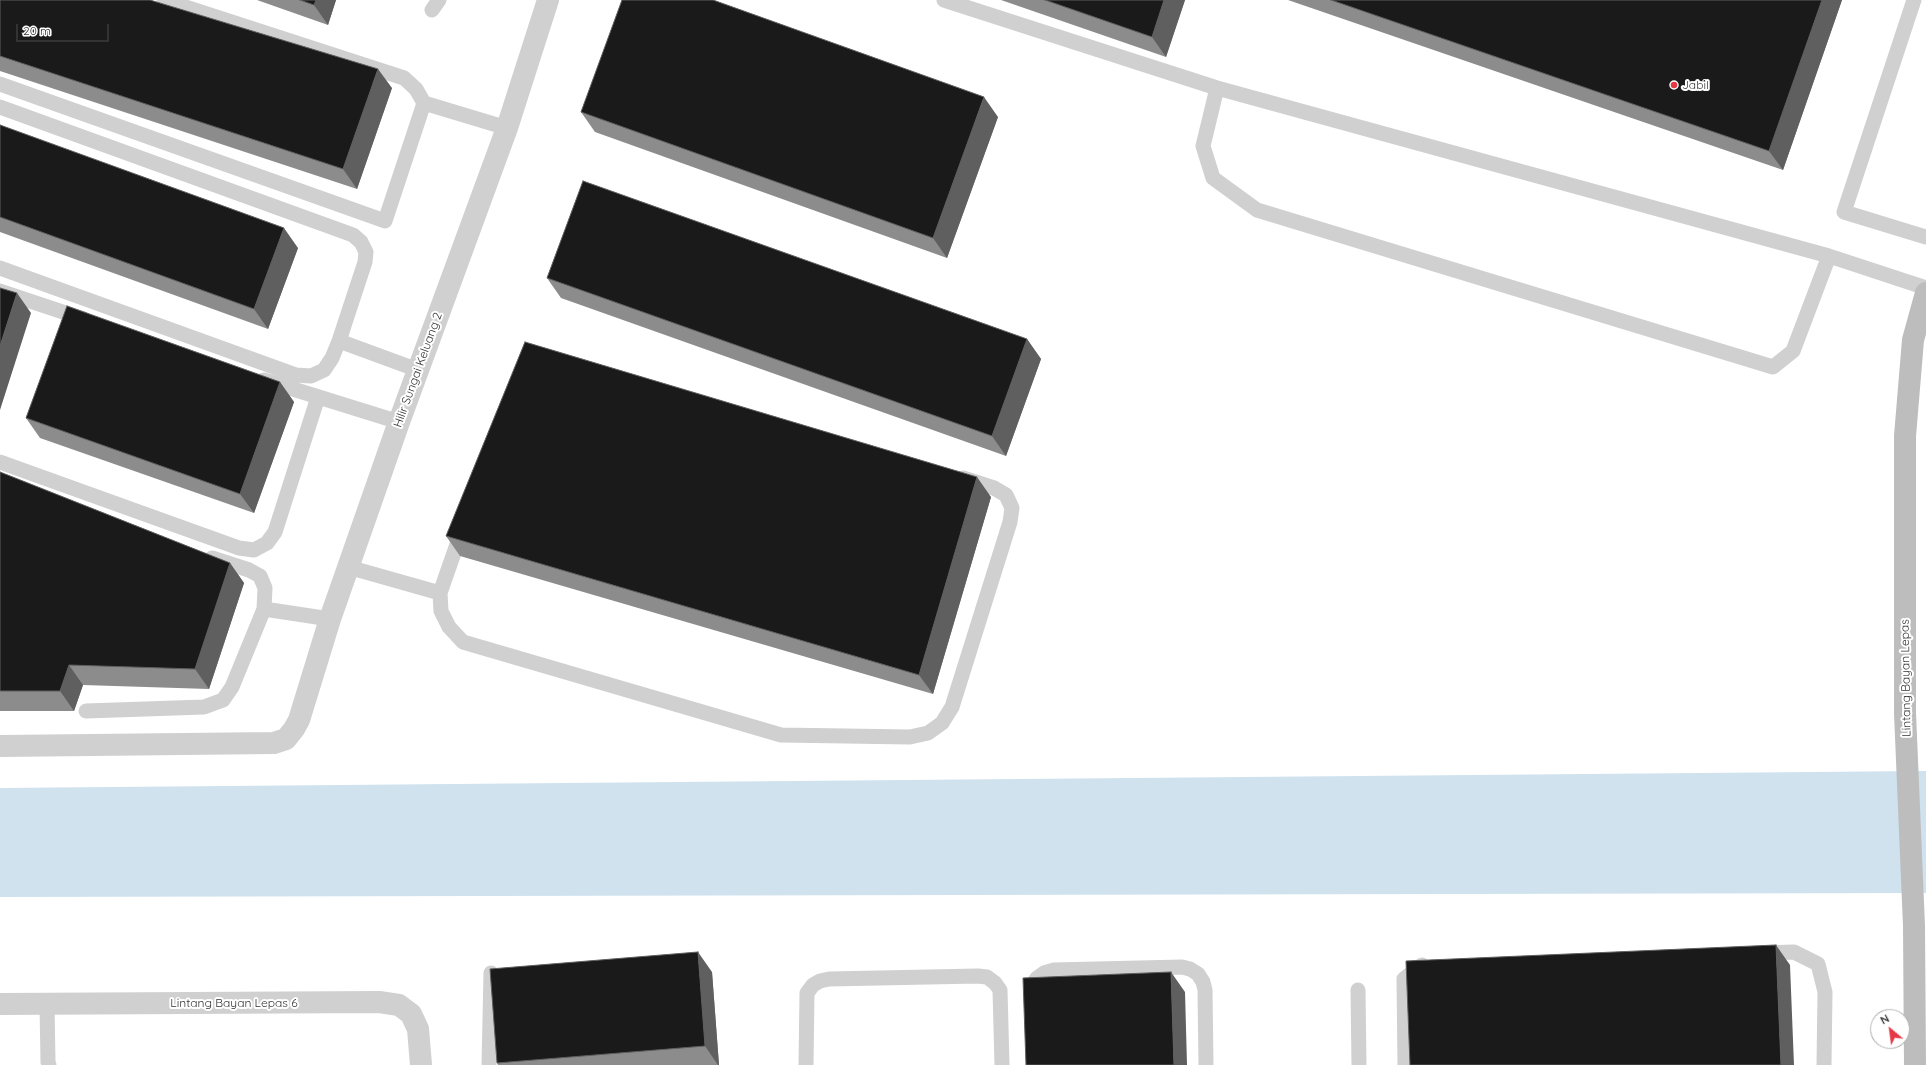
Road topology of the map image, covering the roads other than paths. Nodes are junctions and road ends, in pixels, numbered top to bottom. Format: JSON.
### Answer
{"nodes":[{"id":1,"x":164,"y":0,"type":"edge"},
{"id":2,"x":548,"y":0,"type":"edge"},
{"id":3,"x":944,"y":0,"type":"edge"},
{"id":4,"x":1914,"y":0,"type":"edge"},
{"id":5,"x":0,"y":84,"type":"edge"},
{"id":6,"x":1217,"y":88,"type":"junction"},
{"id":7,"x":424,"y":103,"type":"junction"},
{"id":8,"x":0,"y":108,"type":"edge"},
{"id":9,"x":507,"y":128,"type":"junction"},
{"id":10,"x":1926,"y":237,"type":"edge"},
{"id":11,"x":1829,"y":256,"type":"junction"},
{"id":12,"x":0,"y":268,"type":"edge"},
{"id":13,"x":1926,"y":288,"type":"edge"},
{"id":14,"x":0,"y":291,"type":"edge"},
{"id":15,"x":1926,"y":293,"type":"edge"},
{"id":16,"x":98,"y":324,"type":"edge"},
{"id":17,"x":339,"y":341,"type":"junction"},
{"id":18,"x":418,"y":370,"type":"junction"},
{"id":19,"x":250,"y":374,"type":"edge"},
{"id":20,"x":318,"y":397,"type":"junction"},
{"id":21,"x":399,"y":422,"type":"junction"},
{"id":22,"x":0,"y":462,"type":"edge"},
{"id":23,"x":948,"y":474,"type":"edge"},
{"id":24,"x":466,"y":520,"type":"edge"},
{"id":25,"x":198,"y":553,"type":"edge"},
{"id":26,"x":348,"y":567,"type":"junction"},
{"id":27,"x":440,"y":593,"type":"junction"},
{"id":28,"x":264,"y":609,"type":"junction"},
{"id":29,"x":330,"y":619,"type":"junction"},
{"id":30,"x":86,"y":710,"type":"dead end"},
{"id":31,"x":0,"y":746,"type":"edge"},
{"id":32,"x":1746,"y":954,"type":"edge"},
{"id":33,"x":1437,"y":965,"type":"edge"},
{"id":34,"x":491,"y":973,"type":"edge"},
{"id":35,"x":1358,"y":990,"type":"dead end"},
{"id":36,"x":0,"y":1004,"type":"edge"},
{"id":37,"x":47,"y":1004,"type":"junction"},
{"id":38,"x":1031,"y":1010,"type":"edge"},
{"id":39,"x":49,"y":1065,"type":"edge"},
{"id":40,"x":421,"y":1065,"type":"edge"},
{"id":41,"x":489,"y":1065,"type":"edge"},
{"id":42,"x":806,"y":1065,"type":"edge"},
{"id":43,"x":1002,"y":1065,"type":"edge"},
{"id":44,"x":1206,"y":1065,"type":"edge"},
{"id":45,"x":1359,"y":1065,"type":"edge"},
{"id":46,"x":1405,"y":1065,"type":"edge"},
{"id":47,"x":1824,"y":1065,"type":"edge"},
{"id":48,"x":1915,"y":1065,"type":"edge"}],
"edges":[{"from":1,"to":7,"type":"lane"},
{"from":2,"to":9,"type":"street","name":"Hilir Sungai Keluang 2"},
{"from":3,"to":6,"type":"lane"},
{"from":4,"to":10,"type":"lane"},
{"from":5,"to":7,"type":"lane"},
{"from":6,"to":11,"type":"lane"},
{"from":6,"to":11,"type":"lane"},
{"from":7,"to":9,"type":"lane"},
{"from":8,"to":17,"type":"lane"},
{"from":9,"to":18,"type":"street","name":"Hilir Sungai Keluang 2"},
{"from":11,"to":13,"type":"lane"},
{"from":12,"to":17,"type":"lane"},
{"from":14,"to":16,"type":"lane"},
{"from":15,"to":48,"type":"street","name":"Lintang Bayan Lepas"},
{"from":17,"to":18,"type":"lane"},
{"from":18,"to":21,"type":"street","name":"Hilir Sungai Keluang 2"},
{"from":19,"to":20,"type":"lane"},
{"from":20,"to":21,"type":"lane"},
{"from":20,"to":22,"type":"lane"},
{"from":21,"to":26,"type":"street","name":"Hilir Sungai Keluang 2"},
{"from":23,"to":27,"type":"lane"},
{"from":24,"to":27,"type":"lane"},
{"from":25,"to":28,"type":"lane"},
{"from":26,"to":27,"type":"lane"},
{"from":26,"to":29,"type":"street","name":"Hilir Sungai Keluang 2"},
{"from":28,"to":29,"type":"lane"},
{"from":28,"to":30,"type":"lane"},
{"from":29,"to":31,"type":"street","name":"Hilir Sungai Keluang 2"},
{"from":32,"to":47,"type":"lane"},
{"from":33,"to":46,"type":"lane"},
{"from":34,"to":41,"type":"lane"},
{"from":35,"to":45,"type":"lane"},
{"from":36,"to":37,"type":"street","name":"Lintang Bayan Lepas 6"},
{"from":37,"to":39,"type":"lane"},
{"from":37,"to":40,"type":"street","name":"Lintang Bayan Lepas 6"},
{"from":38,"to":44,"type":"lane"},
{"from":42,"to":43,"type":"lane"}]}
